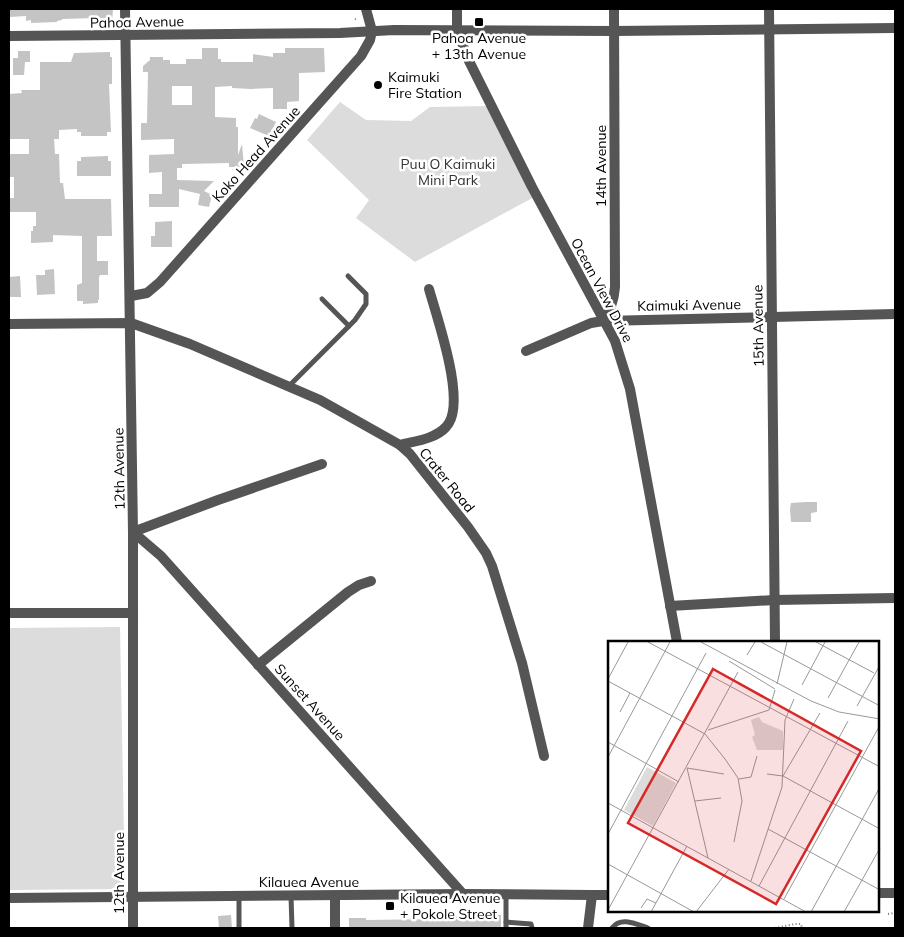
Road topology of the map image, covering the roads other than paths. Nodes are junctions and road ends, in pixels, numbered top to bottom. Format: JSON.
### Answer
{"nodes":[{"id":1,"x":126,"y":9,"type":"edge"},
{"id":2,"x":366,"y":9,"type":"edge"},
{"id":3,"x":457,"y":9,"type":"edge"},
{"id":4,"x":614,"y":9,"type":"edge"},
{"id":5,"x":769,"y":9,"type":"edge"},
{"id":6,"x":895,"y":28,"type":"edge"},
{"id":7,"x":457,"y":30,"type":"junction"},
{"id":8,"x":770,"y":30,"type":"junction"},
{"id":9,"x":372,"y":31,"type":"junction"},
{"id":10,"x":614,"y":31,"type":"junction"},
{"id":11,"x":9,"y":36,"type":"edge"},
{"id":12,"x":125,"y":36,"type":"junction"},
{"id":13,"x":348,"y":276,"type":"dead end"},
{"id":14,"x":429,"y":289,"type":"dead end"},
{"id":15,"x":131,"y":296,"type":"junction"},
{"id":16,"x":322,"y":299,"type":"dead end"},
{"id":17,"x":895,"y":314,"type":"edge"},
{"id":18,"x":771,"y":317,"type":"junction"},
{"id":19,"x":603,"y":321,"type":"junction"},
{"id":20,"x":131,"y":323,"type":"junction"},
{"id":21,"x":9,"y":324,"type":"edge"},
{"id":22,"x":349,"y":326,"type":"junction"},
{"id":23,"x":526,"y":351,"type":"dead end"},
{"id":24,"x":289,"y":386,"type":"junction"},
{"id":25,"x":400,"y":445,"type":"junction"},
{"id":26,"x":322,"y":464,"type":"dead end"},
{"id":27,"x":133,"y":532,"type":"junction"},
{"id":28,"x":371,"y":581,"type":"dead end"},
{"id":29,"x":895,"y":598,"type":"edge"},
{"id":30,"x":774,"y":600,"type":"junction"},
{"id":31,"x":670,"y":606,"type":"junction"},
{"id":32,"x":9,"y":613,"type":"edge"},
{"id":33,"x":133,"y":613,"type":"junction"},
{"id":34,"x":677,"y":641,"type":"edge"},
{"id":35,"x":775,"y":641,"type":"edge"},
{"id":36,"x":258,"y":665,"type":"junction"},
{"id":37,"x":544,"y":756,"type":"dead end"},
{"id":38,"x":879,"y":893,"type":"edge"},
{"id":39,"x":895,"y":893,"type":"edge"},
{"id":40,"x":463,"y":894,"type":"junction"},
{"id":41,"x":506,"y":895,"type":"junction"},
{"id":42,"x":592,"y":895,"type":"junction"},
{"id":43,"x":608,"y":895,"type":"edge"},
{"id":44,"x":291,"y":896,"type":"junction"},
{"id":45,"x":335,"y":896,"type":"junction"},
{"id":46,"x":132,"y":897,"type":"junction"},
{"id":47,"x":239,"y":897,"type":"junction"},
{"id":48,"x":9,"y":898,"type":"edge"},
{"id":49,"x":506,"y":922,"type":"junction"},
{"id":50,"x":132,"y":928,"type":"edge"},
{"id":51,"x":238,"y":928,"type":"edge"},
{"id":52,"x":292,"y":928,"type":"edge"},
{"id":53,"x":335,"y":928,"type":"edge"},
{"id":54,"x":506,"y":928,"type":"edge"},
{"id":55,"x":532,"y":928,"type":"edge"},
{"id":56,"x":588,"y":928,"type":"edge"},
{"id":57,"x":612,"y":928,"type":"edge"},
{"id":58,"x":648,"y":928,"type":"edge"}],
"edges":[{"from":1,"to":12,"type":"street","name":"12th Avenue"},
{"from":2,"to":9,"type":"street"},
{"from":3,"to":7,"type":"street"},
{"from":4,"to":10,"type":"street","name":"14th Avenue"},
{"from":5,"to":8,"type":"street","name":"15th Avenue"},
{"from":6,"to":8,"type":"street","name":"Pahoa Avenue"},
{"from":7,"to":9,"type":"street","name":"Pahoa Avenue"},
{"from":7,"to":10,"type":"street","name":"Pahoa Avenue"},
{"from":7,"to":19,"type":"street","name":"Ocean View Drive"},
{"from":8,"to":10,"type":"street","name":"Pahoa Avenue"},
{"from":8,"to":18,"type":"street","name":"15th Avenue"},
{"from":9,"to":12,"type":"street","name":"Pahoa Avenue"},
{"from":9,"to":15,"type":"street","name":"Koko Head Avenue"},
{"from":10,"to":19,"type":"street","name":"14th Avenue"},
{"from":11,"to":12,"type":"street","name":"Pahoa Avenue"},
{"from":12,"to":15,"type":"street","name":"12th Avenue"},
{"from":13,"to":22,"type":"lane"},
{"from":14,"to":25,"type":"street"},
{"from":15,"to":20,"type":"street","name":"12th Avenue"},
{"from":16,"to":22,"type":"lane"},
{"from":17,"to":18,"type":"street","name":"Kaimuki Avenue"},
{"from":18,"to":19,"type":"street","name":"Kaimuki Avenue"},
{"from":18,"to":30,"type":"street","name":"15th Avenue"},
{"from":19,"to":23,"type":"street","name":"Kaimuki Avenue"},
{"from":19,"to":31,"type":"street","name":"Ocean View Drive"},
{"from":20,"to":21,"type":"street"},
{"from":20,"to":24,"type":"street","name":"Crater Road"},
{"from":20,"to":27,"type":"street","name":"12th Avenue"},
{"from":22,"to":24,"type":"lane"},
{"from":24,"to":25,"type":"street","name":"Crater Road"},
{"from":25,"to":37,"type":"street","name":"Crater Road"},
{"from":26,"to":27,"type":"street"},
{"from":27,"to":33,"type":"street","name":"12th Avenue"},
{"from":27,"to":36,"type":"street","name":"Sunset Avenue"},
{"from":28,"to":36,"type":"street"},
{"from":29,"to":30,"type":"street"},
{"from":30,"to":31,"type":"street"},
{"from":30,"to":35,"type":"street","name":"15th Avenue"},
{"from":31,"to":34,"type":"street","name":"Ocean View Drive"},
{"from":32,"to":33,"type":"street"},
{"from":33,"to":46,"type":"street","name":"12th Avenue"},
{"from":36,"to":40,"type":"street","name":"Sunset Avenue"},
{"from":38,"to":39,"type":"street"},
{"from":40,"to":41,"type":"street","name":"Kilauea Avenue"},
{"from":40,"to":45,"type":"street","name":"Kilauea Avenue"},
{"from":41,"to":42,"type":"street","name":"Kilauea Avenue"},
{"from":41,"to":49,"type":"lane"},
{"from":42,"to":43,"type":"street","name":"Kilauea Avenue"},
{"from":42,"to":56,"type":"street"},
{"from":44,"to":45,"type":"street","name":"Kilauea Avenue"},
{"from":44,"to":47,"type":"street","name":"Kilauea Avenue"},
{"from":44,"to":52,"type":"lane"},
{"from":45,"to":53,"type":"street"},
{"from":46,"to":47,"type":"street","name":"Kilauea Avenue"},
{"from":46,"to":48,"type":"street","name":"Kilauea Avenue"},
{"from":46,"to":50,"type":"street","name":"12th Avenue"},
{"from":47,"to":51,"type":"lane"},
{"from":49,"to":54,"type":"lane"},
{"from":49,"to":55,"type":"lane"},
{"from":57,"to":58,"type":"lane"}]}
